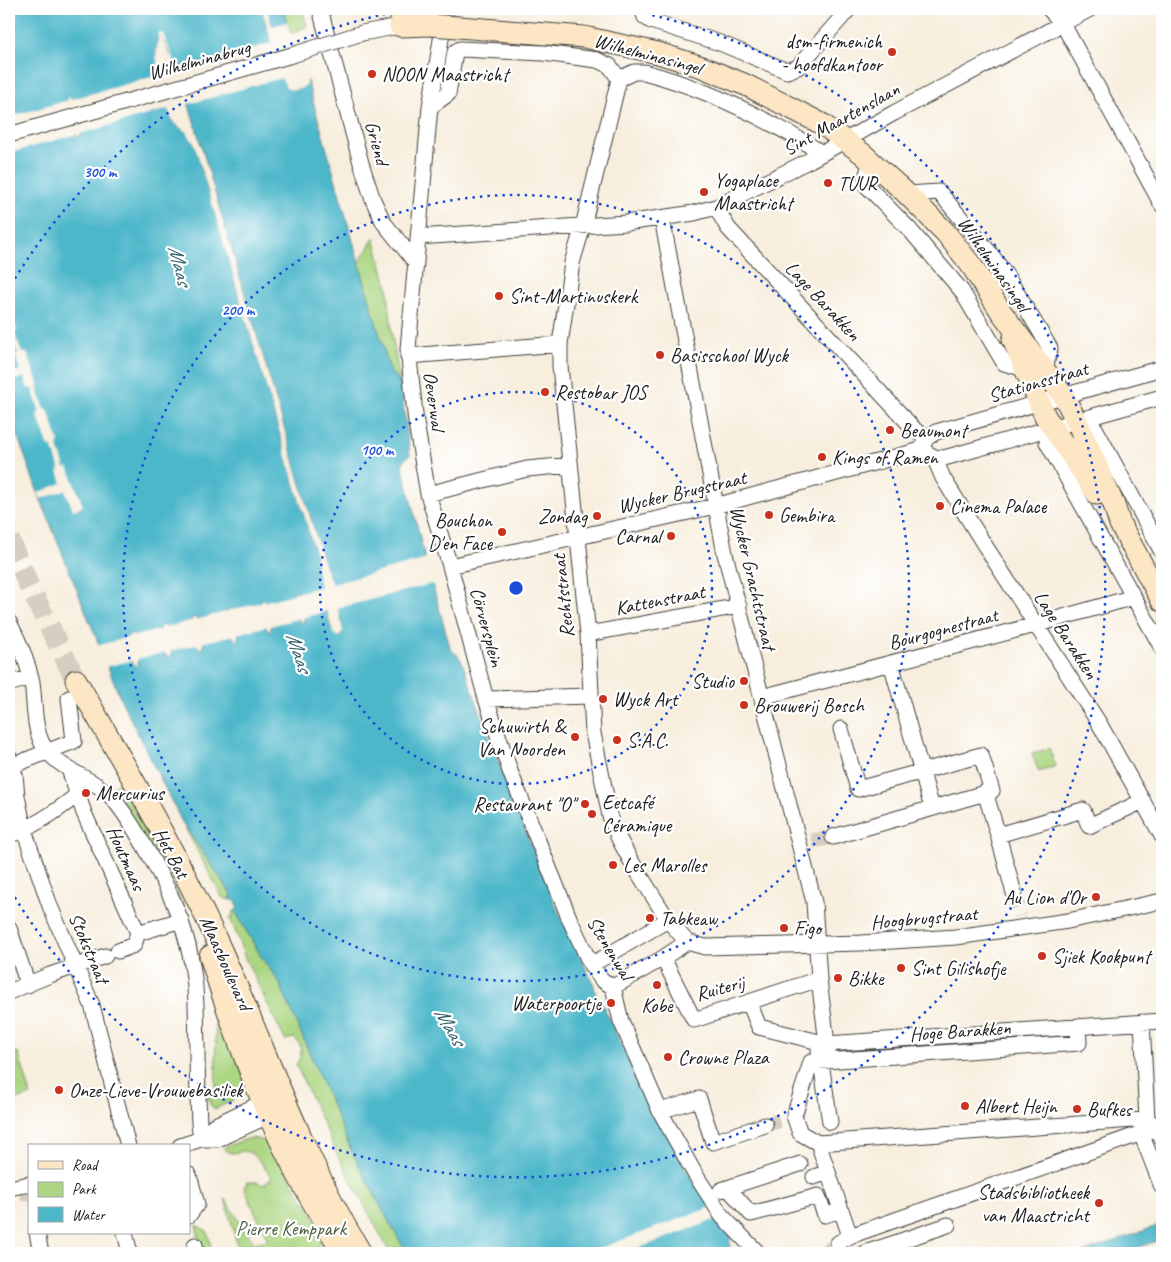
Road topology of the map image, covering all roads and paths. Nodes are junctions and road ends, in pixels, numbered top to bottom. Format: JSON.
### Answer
{"nodes":[{"id":1,"x":446,"y":9,"type":"edge"},
{"id":2,"x":849,"y":9,"type":"edge"},
{"id":3,"x":1049,"y":9,"type":"edge"},
{"id":4,"x":1090,"y":9,"type":"edge"},
{"id":5,"x":643,"y":11,"type":"edge"},
{"id":6,"x":322,"y":15,"type":"edge"},
{"id":7,"x":402,"y":17,"type":"edge"},
{"id":8,"x":1062,"y":24,"type":"junction"},
{"id":9,"x":619,"y":78,"type":"junction"},
{"id":10,"x":425,"y":107,"type":"junction"},
{"id":11,"x":9,"y":135,"type":"edge"},
{"id":12,"x":845,"y":140,"type":"junction"},
{"id":13,"x":822,"y":153,"type":"junction"},
{"id":14,"x":871,"y":161,"type":"junction"},
{"id":15,"x":907,"y":194,"type":"junction"},
{"id":16,"x":1162,"y":205,"type":"edge"},
{"id":17,"x":716,"y":207,"type":"junction"},
{"id":18,"x":662,"y":218,"type":"junction"},
{"id":19,"x":583,"y":226,"type":"junction"},
{"id":20,"x":418,"y":237,"type":"junction"},
{"id":21,"x":416,"y":263,"type":"junction"},
{"id":22,"x":560,"y":344,"type":"junction"},
{"id":23,"x":408,"y":356,"type":"junction"},
{"id":24,"x":1162,"y":368,"type":"edge"},
{"id":25,"x":1035,"y":369,"type":"junction"},
{"id":26,"x":1063,"y":395,"type":"junction"},
{"id":27,"x":1162,"y":397,"type":"edge"},
{"id":28,"x":1038,"y":403,"type":"junction"},
{"id":29,"x":1077,"y":422,"type":"junction"},
{"id":30,"x":1054,"y":429,"type":"junction"},
{"id":31,"x":927,"y":449,"type":"junction"},
{"id":32,"x":570,"y":465,"type":"junction"},
{"id":33,"x":428,"y":494,"type":"junction"},
{"id":34,"x":715,"y":506,"type":"junction"},
{"id":35,"x":1120,"y":524,"type":"junction"},
{"id":36,"x":577,"y":537,"type":"junction"},
{"id":37,"x":1162,"y":552,"type":"edge"},
{"id":38,"x":450,"y":566,"type":"junction"},
{"id":39,"x":1134,"y":597,"type":"junction"},
{"id":40,"x":1162,"y":601,"type":"edge"},
{"id":41,"x":739,"y":606,"type":"junction"},
{"id":42,"x":9,"y":622,"type":"edge"},
{"id":43,"x":1035,"y":625,"type":"junction"},
{"id":44,"x":588,"y":634,"type":"junction"},
{"id":45,"x":1162,"y":648,"type":"edge"},
{"id":46,"x":891,"y":663,"type":"junction"},
{"id":47,"x":31,"y":678,"type":"junction"},
{"id":48,"x":9,"y":684,"type":"edge"},
{"id":49,"x":72,"y":687,"type":"junction"},
{"id":50,"x":591,"y":696,"type":"junction"},
{"id":51,"x":762,"y":697,"type":"junction"},
{"id":52,"x":486,"y":699,"type":"junction"},
{"id":53,"x":841,"y":729,"type":"dead end"},
{"id":54,"x":48,"y":752,"type":"junction"},
{"id":55,"x":10,"y":763,"type":"edge"},
{"id":56,"x":69,"y":770,"type":"junction"},
{"id":57,"x":922,"y":771,"type":"junction"},
{"id":58,"x":985,"y":792,"type":"junction"},
{"id":59,"x":77,"y":795,"type":"junction"},
{"id":60,"x":1143,"y":801,"type":"junction"},
{"id":61,"x":932,"y":808,"type":"junction"},
{"id":62,"x":24,"y":830,"type":"junction"},
{"id":63,"x":9,"y":835,"type":"edge"},
{"id":64,"x":840,"y":835,"type":"tunnel mouth"},
{"id":65,"x":998,"y":835,"type":"junction"},
{"id":66,"x":1162,"y":836,"type":"edge"},
{"id":67,"x":1014,"y":894,"type":"tunnel mouth"},
{"id":68,"x":1162,"y":901,"type":"edge"},
{"id":69,"x":181,"y":920,"type":"junction"},
{"id":70,"x":668,"y":920,"type":"junction"},
{"id":71,"x":9,"y":928,"type":"edge"},
{"id":72,"x":138,"y":933,"type":"junction"},
{"id":73,"x":687,"y":942,"type":"junction"},
{"id":74,"x":818,"y":944,"type":"junction"},
{"id":75,"x":199,"y":950,"type":"junction"},
{"id":76,"x":663,"y":958,"type":"junction"},
{"id":77,"x":591,"y":965,"type":"junction"},
{"id":78,"x":77,"y":966,"type":"junction"},
{"id":79,"x":819,"y":979,"type":"junction"},
{"id":80,"x":28,"y":985,"type":"junction"},
{"id":81,"x":613,"y":987,"type":"junction"},
{"id":82,"x":9,"y":992,"type":"edge"},
{"id":83,"x":749,"y":1002,"type":"junction"},
{"id":84,"x":1162,"y":1021,"type":"edge"},
{"id":85,"x":1142,"y":1022,"type":"junction"},
{"id":86,"x":1084,"y":1026,"type":"junction"},
{"id":87,"x":822,"y":1043,"type":"junction"},
{"id":88,"x":824,"y":1060,"type":"junction"},
{"id":89,"x":283,"y":1094,"type":"junction"},
{"id":90,"x":265,"y":1109,"type":"junction"},
{"id":91,"x":660,"y":1111,"type":"junction"},
{"id":92,"x":765,"y":1125,"type":"tunnel mouth"},
{"id":93,"x":1152,"y":1125,"type":"edge"},
{"id":94,"x":832,"y":1131,"type":"junction"},
{"id":95,"x":201,"y":1139,"type":"junction"},
{"id":96,"x":127,"y":1144,"type":"edge"},
{"id":97,"x":187,"y":1144,"type":"edge"},
{"id":98,"x":812,"y":1156,"type":"junction"},
{"id":99,"x":190,"y":1179,"type":"edge"},
{"id":100,"x":27,"y":1187,"type":"edge"},
{"id":101,"x":1162,"y":1187,"type":"edge"},
{"id":102,"x":9,"y":1188,"type":"edge"},
{"id":103,"x":728,"y":1188,"type":"junction"},
{"id":104,"x":707,"y":1194,"type":"junction"},
{"id":105,"x":841,"y":1210,"type":"junction"},
{"id":106,"x":190,"y":1214,"type":"edge"},
{"id":107,"x":948,"y":1225,"type":"dead end"},
{"id":108,"x":36,"y":1234,"type":"edge"},
{"id":109,"x":125,"y":1234,"type":"edge"},
{"id":110,"x":41,"y":1253,"type":"edge"},
{"id":111,"x":130,"y":1253,"type":"edge"},
{"id":112,"x":344,"y":1253,"type":"edge"},
{"id":113,"x":362,"y":1253,"type":"edge"},
{"id":114,"x":758,"y":1253,"type":"edge"},
{"id":115,"x":865,"y":1253,"type":"edge"}],
"edges":[{"from":1,"to":10,"type":"street","name":"Oeverwal"},
{"from":2,"to":5,"type":"street","name":"Wilhelminasingel"},
{"from":3,"to":8,"type":"street"},
{"from":4,"to":8,"type":"street","name":"Sint Maartenslaan"},
{"from":6,"to":21,"type":"street","name":"Griend"},
{"from":7,"to":11,"type":"street","name":"Wilhelminabrug","bridge":true},
{"from":7,"to":12,"type":"main road","name":"Wilhelminasingel","bridge":true},
{"from":8,"to":12,"type":"street","name":"Sint Maartenslaan"},
{"from":8,"to":16,"type":"street"},
{"from":9,"to":10,"type":"street","name":"Wilhelminasingel"},
{"from":9,"to":13,"type":"street","name":"Wilhelminasingel"},
{"from":9,"to":19,"type":"street","name":"Rechtstraat"},
{"from":10,"to":20,"type":"street","name":"Oeverwal"},
{"from":12,"to":13,"type":"street","name":"Sint Maartenslaan"},
{"from":12,"to":14,"type":"main road","name":"Wilhelminasingel"},
{"from":13,"to":17,"type":"street","name":"Sint Maartenslaan"},
{"from":14,"to":15,"type":"main road","name":"Wilhelminasingel"},
{"from":14,"to":25,"type":"street"},
{"from":15,"to":25,"type":"main road","name":"Wilhelminasingel"},
{"from":15,"to":25,"type":"street","name":"Wilhelminasingel"},
{"from":17,"to":18,"type":"street","name":"Sint Maartenslaan"},
{"from":17,"to":31,"type":"street","name":"Lage Barakken"},
{"from":18,"to":19,"type":"street","name":"Sint Maartenslaan"},
{"from":18,"to":34,"type":"street","name":"Wycker Grachtstraat"},
{"from":19,"to":20,"type":"street","name":"Sint Maartenslaan"},
{"from":19,"to":22,"type":"street","name":"Rechtstraat"},
{"from":20,"to":21,"type":"street","name":"Oeverwal"},
{"from":21,"to":23,"type":"street","name":"Oeverwal"},
{"from":22,"to":23,"type":"street"},
{"from":22,"to":32,"type":"street","name":"Rechtstraat"},
{"from":23,"to":33,"type":"street","name":"Oeverwal"},
{"from":24,"to":26,"type":"street","name":"Stationsstraat"},
{"from":25,"to":26,"type":"main road","name":"Wilhelminasingel"},
{"from":25,"to":28,"type":"main road","name":"Wilhelminasingel"},
{"from":26,"to":28,"type":"street","name":"Stationsstraat"},
{"from":26,"to":29,"type":"main road","name":"Wilhelminasingel"},
{"from":27,"to":29,"type":"street"},
{"from":28,"to":30,"type":"main road","name":"Wilhelminasingel"},
{"from":28,"to":31,"type":"street","name":"Stationsstraat"},
{"from":29,"to":30,"type":"street"},
{"from":29,"to":35,"type":"main road","name":"Wilhelminasingel"},
{"from":29,"to":37,"type":"street"},
{"from":30,"to":31,"type":"street"},
{"from":30,"to":35,"type":"main road","name":"Wilhelminasingel"},
{"from":30,"to":39,"type":"street"},
{"from":31,"to":34,"type":"street","name":"Wycker Brugstraat"},
{"from":31,"to":43,"type":"street","name":"Lage Barakken"},
{"from":32,"to":33,"type":"street"},
{"from":32,"to":36,"type":"street","name":"Rechtstraat"},
{"from":33,"to":38,"type":"street","name":"Oeverwal"},
{"from":34,"to":36,"type":"street","name":"Wycker Brugstraat"},
{"from":34,"to":41,"type":"street","name":"Wycker Grachtstraat"},
{"from":35,"to":40,"type":"main road","name":"Wilhelminasingel"},
{"from":36,"to":38,"type":"street","name":"Wycker Brugstraat"},
{"from":36,"to":44,"type":"street","name":"Rechtstraat"},
{"from":38,"to":52,"type":"street","name":"Cörversplein"},
{"from":39,"to":43,"type":"street","name":"Bourgognestraat"},
{"from":39,"to":45,"type":"street"},
{"from":41,"to":44,"type":"street","name":"Kattenstraat"},
{"from":41,"to":51,"type":"street","name":"Wycker Grachtstraat"},
{"from":42,"to":47,"type":"street"},
{"from":43,"to":46,"type":"street","name":"Bourgognestraat"},
{"from":43,"to":60,"type":"street","name":"Lage Barakken"},
{"from":44,"to":50,"type":"street","name":"Rechtstraat"},
{"from":46,"to":51,"type":"street","name":"Bourgognestraat"},
{"from":46,"to":57,"type":"street"},
{"from":47,"to":48,"type":"street"},
{"from":47,"to":54,"type":"street"},
{"from":49,"to":54,"type":"street"},
{"from":49,"to":75,"type":"main road","name":"Maasboulevard"},
{"from":49,"to":89,"type":"main road","name":"Maasboulevard"},
{"from":50,"to":52,"type":"street"},
{"from":50,"to":70,"type":"street","name":"Rechtstraat"},
{"from":51,"to":74,"type":"street","name":"Wycker Grachtstraat"},
{"from":52,"to":77,"type":"street","name":"Stenenwal"},
{"from":53,"to":57,"type":"street"},
{"from":54,"to":55,"type":"street"},
{"from":54,"to":56,"type":"street","name":"Het Bat"},
{"from":55,"to":62,"type":"street","name":"Stokstraat"},
{"from":56,"to":59,"type":"street","name":"Houtmaas"},
{"from":56,"to":69,"type":"street","name":"Het Bat"},
{"from":57,"to":58,"type":"street"},
{"from":57,"to":61,"type":"street"},
{"from":58,"to":61,"type":"street"},
{"from":58,"to":65,"type":"street"},
{"from":59,"to":62,"type":"street"},
{"from":59,"to":72,"type":"street","name":"Houtmaas"},
{"from":60,"to":65,"type":"street"},
{"from":60,"to":66,"type":"street","name":"Lage Barakken"},
{"from":61,"to":64,"type":"street"},
{"from":62,"to":63,"type":"street"},
{"from":62,"to":78,"type":"street","name":"Stokstraat"},
{"from":65,"to":67,"type":"street"},
{"from":68,"to":74,"type":"street","name":"Hoogbrugstraat"},
{"from":69,"to":72,"type":"street"},
{"from":69,"to":75,"type":"street","name":"Het Bat"},
{"from":70,"to":73,"type":"street","name":"Rechtstraat"},
{"from":70,"to":77,"type":"street"},
{"from":71,"to":80,"type":"street"},
{"from":72,"to":78,"type":"street"},
{"from":73,"to":74,"type":"street","name":"Hoogbrugstraat"},
{"from":73,"to":76,"type":"street"},
{"from":74,"to":79,"type":"street"},
{"from":75,"to":90,"type":"main road","name":"Maasboulevard"},
{"from":75,"to":95,"type":"street","name":"Het Bat"},
{"from":76,"to":81,"type":"street"},
{"from":76,"to":83,"type":"street","name":"Ruiterij"},
{"from":77,"to":81,"type":"street","name":"Stenenwal"},
{"from":78,"to":80,"type":"street"},
{"from":78,"to":96,"type":"street","name":"Stokstraat"},
{"from":79,"to":83,"type":"street","name":"Ruiterij"},
{"from":79,"to":87,"type":"street"},
{"from":80,"to":82,"type":"street"},
{"from":81,"to":91,"type":"street","name":"Stenenwal"},
{"from":83,"to":87,"type":"street","name":"Hoge Barakken"},
{"from":84,"to":85,"type":"street","name":"Hoge Barakken"},
{"from":85,"to":86,"type":"street","name":"Hoge Barakken"},
{"from":85,"to":93,"type":"street"},
{"from":86,"to":87,"type":"street","name":"Hoge Barakken"},
{"from":86,"to":88,"type":"street","name":"Hoge Barakken"},
{"from":87,"to":88,"type":"street"},
{"from":88,"to":94,"type":"street"},
{"from":88,"to":98,"type":"street"},
{"from":89,"to":90,"type":"street"},
{"from":89,"to":113,"type":"main road","name":"Maasboulevard"},
{"from":90,"to":95,"type":"street"},
{"from":90,"to":112,"type":"main road","name":"Maasboulevard"},
{"from":91,"to":92,"type":"street"},
{"from":91,"to":104,"type":"street","name":"Stenenwal"},
{"from":93,"to":94,"type":"street"},
{"from":93,"to":101,"type":"street"},
{"from":93,"to":105,"type":"street"},
{"from":94,"to":98,"type":"street"},
{"from":95,"to":97,"type":"street"},
{"from":98,"to":103,"type":"street"},
{"from":98,"to":105,"type":"street"},
{"from":99,"to":106,"type":"street"},
{"from":100,"to":102,"type":"street"},
{"from":103,"to":104,"type":"street"},
{"from":103,"to":105,"type":"street"},
{"from":104,"to":114,"type":"street","name":"Stenenwal"},
{"from":107,"to":115,"type":"street"},
{"from":108,"to":110,"type":"street"},
{"from":109,"to":111,"type":"street"}]}
